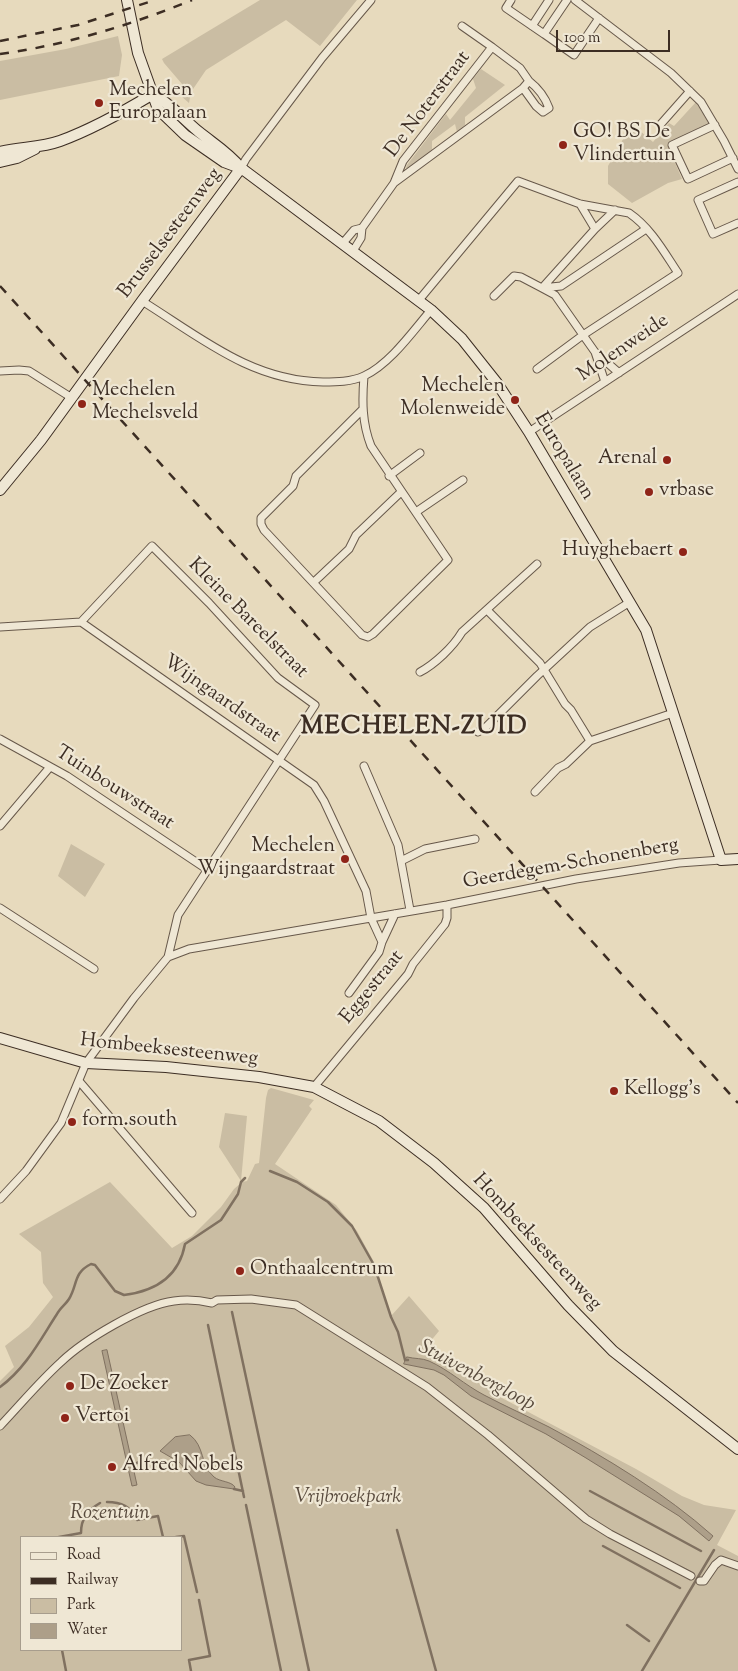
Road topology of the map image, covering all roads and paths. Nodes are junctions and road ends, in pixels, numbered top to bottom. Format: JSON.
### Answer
{"nodes":[{"id":1,"x":371,"y":0,"type":"edge"},
{"id":2,"x":511,"y":0,"type":"edge"},
{"id":3,"x":549,"y":0,"type":"edge"},
{"id":4,"x":567,"y":0,"type":"edge"},
{"id":5,"x":575,"y":0,"type":"edge"},
{"id":6,"x":128,"y":1,"type":"edge"},
{"id":7,"x":599,"y":18,"type":"junction"},
{"id":8,"x":462,"y":26,"type":"dead end"},
{"id":9,"x":532,"y":26,"type":"junction"},
{"id":10,"x":544,"y":34,"type":"junction"},
{"id":11,"x":492,"y":48,"type":"junction"},
{"id":12,"x":529,"y":80,"type":"junction"},
{"id":13,"x":523,"y":88,"type":"junction"},
{"id":14,"x":690,"y":91,"type":"junction"},
{"id":15,"x":153,"y":94,"type":"junction"},
{"id":16,"x":715,"y":124,"type":"junction"},
{"id":17,"x":660,"y":125,"type":"dead end"},
{"id":18,"x":40,"y":146,"type":"junction"},
{"id":19,"x":0,"y":152,"type":"edge"},
{"id":20,"x":732,"y":158,"type":"junction"},
{"id":21,"x":0,"y":162,"type":"edge"},
{"id":22,"x":241,"y":168,"type":"junction"},
{"id":23,"x":738,"y":169,"type":"edge"},
{"id":24,"x":738,"y":182,"type":"edge"},
{"id":25,"x":394,"y":183,"type":"junction"},
{"id":26,"x":580,"y":204,"type":"junction"},
{"id":27,"x":615,"y":210,"type":"junction"},
{"id":28,"x":738,"y":223,"type":"edge"},
{"id":29,"x":362,"y":228,"type":"junction"},
{"id":30,"x":595,"y":229,"type":"junction"},
{"id":31,"x":646,"y":229,"type":"junction"},
{"id":32,"x":344,"y":243,"type":"junction"},
{"id":33,"x":353,"y":250,"type":"junction"},
{"id":34,"x":542,"y":288,"type":"junction"},
{"id":35,"x":738,"y":294,"type":"edge"},
{"id":36,"x":494,"y":296,"type":"dead end"},
{"id":37,"x":419,"y":300,"type":"junction"},
{"id":38,"x":142,"y":301,"type":"junction"},
{"id":39,"x":431,"y":310,"type":"junction"},
{"id":40,"x":583,"y":335,"type":"junction"},
{"id":41,"x":595,"y":352,"type":"junction"},
{"id":42,"x":537,"y":369,"type":"dead end"},
{"id":43,"x":0,"y":372,"type":"edge"},
{"id":44,"x":619,"y":373,"type":"junction"},
{"id":45,"x":364,"y":376,"type":"junction"},
{"id":46,"x":605,"y":382,"type":"junction"},
{"id":47,"x":72,"y":398,"type":"junction"},
{"id":48,"x":362,"y":410,"type":"junction"},
{"id":49,"x":529,"y":432,"type":"junction"},
{"id":50,"x":420,"y":453,"type":"dead end"},
{"id":51,"x":389,"y":476,"type":"junction"},
{"id":52,"x":463,"y":480,"type":"dead end"},
{"id":53,"x":0,"y":490,"type":"edge"},
{"id":54,"x":401,"y":492,"type":"junction"},
{"id":55,"x":416,"y":512,"type":"junction"},
{"id":56,"x":537,"y":564,"type":"dead end"},
{"id":57,"x":314,"y":582,"type":"junction"},
{"id":58,"x":630,"y":602,"type":"junction"},
{"id":59,"x":487,"y":610,"type":"junction"},
{"id":60,"x":81,"y":622,"type":"junction"},
{"id":61,"x":0,"y":627,"type":"edge"},
{"id":62,"x":545,"y":670,"type":"junction"},
{"id":63,"x":420,"y":672,"type":"dead end"},
{"id":64,"x":673,"y":713,"type":"junction"},
{"id":65,"x":478,"y":732,"type":"dead end"},
{"id":66,"x":0,"y":739,"type":"edge"},
{"id":67,"x":590,"y":742,"type":"junction"},
{"id":68,"x":279,"y":761,"type":"junction"},
{"id":69,"x":364,"y":766,"type":"dead end"},
{"id":70,"x":50,"y":767,"type":"junction"},
{"id":71,"x":535,"y":792,"type":"dead end"},
{"id":72,"x":0,"y":826,"type":"edge"},
{"id":73,"x":475,"y":839,"type":"dead end"},
{"id":74,"x":738,"y":859,"type":"edge"},
{"id":75,"x":401,"y":860,"type":"junction"},
{"id":76,"x":721,"y":860,"type":"junction"},
{"id":77,"x":208,"y":870,"type":"junction"},
{"id":78,"x":447,"y":905,"type":"junction"},
{"id":79,"x":0,"y":908,"type":"edge"},
{"id":80,"x":410,"y":910,"type":"junction"},
{"id":81,"x":396,"y":914,"type":"junction"},
{"id":82,"x":370,"y":918,"type":"junction"},
{"id":83,"x":382,"y":942,"type":"junction"},
{"id":84,"x":168,"y":957,"type":"junction"},
{"id":85,"x":94,"y":969,"type":"dead end"},
{"id":86,"x":349,"y":993,"type":"dead end"},
{"id":87,"x":0,"y":1038,"type":"edge"},
{"id":88,"x":86,"y":1063,"type":"junction"},
{"id":89,"x":80,"y":1081,"type":"junction"},
{"id":90,"x":314,"y":1087,"type":"junction"},
{"id":91,"x":0,"y":1199,"type":"edge"},
{"id":92,"x":192,"y":1213,"type":"dead end"},
{"id":93,"x":0,"y":1426,"type":"edge"},
{"id":94,"x":738,"y":1450,"type":"edge"},
{"id":95,"x":738,"y":1566,"type":"edge"},
{"id":96,"x":691,"y":1576,"type":"dead end"},
{"id":97,"x":700,"y":1581,"type":"dead end"}],
"edges":[{"from":1,"to":22,"type":"street","name":"Brusselsesteenweg"},
{"from":2,"to":9,"type":"street"},
{"from":3,"to":9,"type":"street"},
{"from":4,"to":10,"type":"street"},
{"from":5,"to":7,"type":"street"},
{"from":6,"to":15,"type":"street"},
{"from":7,"to":10,"type":"street"},
{"from":7,"to":14,"type":"street"},
{"from":8,"to":11,"type":"street","name":"De Noterstraat"},
{"from":9,"to":10,"type":"street"},
{"from":11,"to":12,"type":"street","name":"De Noterstraat"},
{"from":11,"to":25,"type":"street","name":"De Noterstraat"},
{"from":12,"to":13,"type":"street","name":"De Noterstraat"},
{"from":12,"to":13,"type":"street","name":"De Noterstraat"},
{"from":13,"to":25,"type":"street","name":"De Noterstraat"},
{"from":14,"to":16,"type":"street"},
{"from":14,"to":17,"type":"street"},
{"from":15,"to":18,"type":"street"},
{"from":15,"to":22,"type":"street","name":"Europalaan"},
{"from":16,"to":20,"type":"street"},
{"from":16,"to":20,"type":"street"},
{"from":18,"to":19,"type":"street"},
{"from":18,"to":21,"type":"street"},
{"from":20,"to":23,"type":"street"},
{"from":22,"to":32,"type":"street","name":"Europalaan"},
{"from":22,"to":38,"type":"street","name":"Brusselsesteenweg"},
{"from":24,"to":28,"type":"street"},
{"from":25,"to":29,"type":"street","name":"De Noterstraat"},
{"from":26,"to":27,"type":"street"},
{"from":26,"to":30,"type":"street"},
{"from":26,"to":37,"type":"street"},
{"from":27,"to":30,"type":"street"},
{"from":27,"to":31,"type":"street"},
{"from":29,"to":32,"type":"street","name":"De Noterstraat"},
{"from":29,"to":33,"type":"street","name":"De Noterstraat"},
{"from":30,"to":34,"type":"street"},
{"from":31,"to":34,"type":"street"},
{"from":31,"to":40,"type":"street"},
{"from":32,"to":33,"type":"street","name":"Europalaan"},
{"from":33,"to":37,"type":"street","name":"Europalaan"},
{"from":34,"to":36,"type":"street"},
{"from":34,"to":40,"type":"street"},
{"from":35,"to":44,"type":"street","name":"Molenweide"},
{"from":37,"to":39,"type":"street","name":"Europalaan"},
{"from":38,"to":45,"type":"street"},
{"from":38,"to":47,"type":"street","name":"Brusselsesteenweg"},
{"from":39,"to":45,"type":"street"},
{"from":39,"to":49,"type":"street","name":"Europalaan"},
{"from":40,"to":41,"type":"street"},
{"from":40,"to":42,"type":"street"},
{"from":41,"to":44,"type":"street"},
{"from":41,"to":46,"type":"street"},
{"from":43,"to":47,"type":"street"},
{"from":44,"to":46,"type":"street","name":"Molenweide"},
{"from":45,"to":48,"type":"street"},
{"from":46,"to":49,"type":"street","name":"Molenweide"},
{"from":47,"to":53,"type":"street","name":"Brusselsesteenweg"},
{"from":48,"to":51,"type":"street"},
{"from":48,"to":57,"type":"street"},
{"from":49,"to":58,"type":"street","name":"Europalaan"},
{"from":50,"to":51,"type":"street"},
{"from":51,"to":54,"type":"street"},
{"from":52,"to":55,"type":"street"},
{"from":54,"to":55,"type":"street"},
{"from":54,"to":57,"type":"street"},
{"from":55,"to":57,"type":"street"},
{"from":56,"to":59,"type":"street"},
{"from":58,"to":62,"type":"street"},
{"from":58,"to":64,"type":"street","name":"Europalaan"},
{"from":59,"to":62,"type":"street"},
{"from":59,"to":63,"type":"street"},
{"from":60,"to":61,"type":"street"},
{"from":60,"to":68,"type":"street","name":"Wijngaardstraat"},
{"from":60,"to":68,"type":"street","name":"Kleine Bareelstraat"},
{"from":62,"to":65,"type":"street"},
{"from":62,"to":67,"type":"street"},
{"from":64,"to":67,"type":"street"},
{"from":64,"to":76,"type":"street","name":"Europalaan"},
{"from":66,"to":70,"type":"street","name":"Tuinbouwstraat"},
{"from":67,"to":71,"type":"street"},
{"from":68,"to":77,"type":"street","name":"Kleine Bareelstraat"},
{"from":68,"to":82,"type":"street","name":"Wijngaardstraat"},
{"from":69,"to":75,"type":"street"},
{"from":70,"to":72,"type":"street"},
{"from":70,"to":77,"type":"street","name":"Tuinbouwstraat"},
{"from":73,"to":75,"type":"street"},
{"from":74,"to":76,"type":"street","name":"Geerdegem-Schonenberg"},
{"from":75,"to":80,"type":"street"},
{"from":76,"to":78,"type":"street","name":"Geerdegem-Schonenberg"},
{"from":77,"to":84,"type":"street","name":"Kleine Bareelstraat"},
{"from":78,"to":80,"type":"street","name":"Geerdegem-Schonenberg"},
{"from":78,"to":90,"type":"street","name":"Eggestraat"},
{"from":79,"to":85,"type":"street"},
{"from":80,"to":81,"type":"street","name":"Geerdegem-Schonenberg"},
{"from":81,"to":82,"type":"street","name":"Geerdegem-Schonenberg"},
{"from":81,"to":83,"type":"street"},
{"from":82,"to":83,"type":"street","name":"Wijngaardstraat"},
{"from":82,"to":84,"type":"street","name":"Geerdegem-Schonenberg"},
{"from":83,"to":86,"type":"street"},
{"from":84,"to":88,"type":"street"},
{"from":87,"to":88,"type":"street","name":"Hombeeksesteenweg"},
{"from":88,"to":89,"type":"street"},
{"from":88,"to":90,"type":"street","name":"Hombeeksesteenweg"},
{"from":89,"to":91,"type":"street"},
{"from":89,"to":92,"type":"street"},
{"from":90,"to":94,"type":"street","name":"Hombeeksesteenweg"},
{"from":93,"to":96,"type":"street"},
{"from":95,"to":97,"type":"street"}]}
